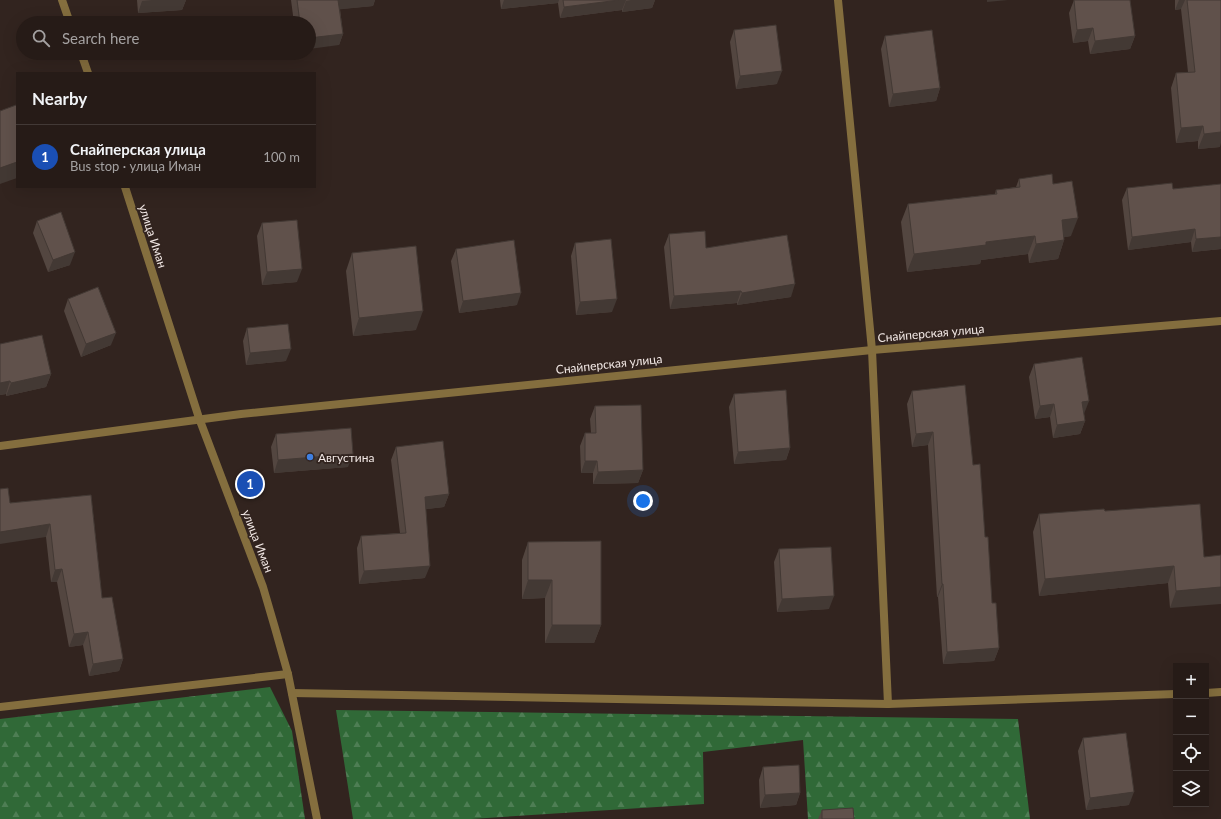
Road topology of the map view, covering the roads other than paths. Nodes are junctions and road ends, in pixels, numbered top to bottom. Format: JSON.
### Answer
{"nodes":[{"id":1,"x":62,"y":0,"type":"edge"},
{"id":2,"x":838,"y":0,"type":"edge"},
{"id":3,"x":68,"y":16,"type":"edge"},
{"id":4,"x":83,"y":60,"type":"edge"},
{"id":5,"x":88,"y":72,"type":"edge"},
{"id":6,"x":125,"y":188,"type":"edge"},
{"id":7,"x":1221,"y":321,"type":"edge"},
{"id":8,"x":872,"y":350,"type":"junction"},
{"id":9,"x":199,"y":418,"type":"junction"},
{"id":10,"x":0,"y":446,"type":"edge"},
{"id":11,"x":288,"y":674,"type":"junction"},
{"id":12,"x":1221,"y":692,"type":"edge"},
{"id":13,"x":292,"y":693,"type":"junction"},
{"id":14,"x":1209,"y":693,"type":"edge"},
{"id":15,"x":1173,"y":694,"type":"edge"},
{"id":16,"x":888,"y":704,"type":"junction"},
{"id":17,"x":0,"y":707,"type":"edge"},
{"id":18,"x":317,"y":819,"type":"edge"}],
"edges":[{"from":1,"to":3,"type":"street"},
{"from":2,"to":8,"type":"street"},
{"from":4,"to":5,"type":"street"},
{"from":6,"to":9,"type":"street","name":"улица Иман"},
{"from":7,"to":8,"type":"street","name":"Снайперская улица"},
{"from":8,"to":9,"type":"street","name":"Снайперская улица"},
{"from":8,"to":16,"type":"street"},
{"from":9,"to":10,"type":"street","name":"Снайперская улица"},
{"from":9,"to":11,"type":"street","name":"улица Иман"},
{"from":11,"to":13,"type":"street","name":"улица Иман"},
{"from":11,"to":17,"type":"street"},
{"from":12,"to":14,"type":"street"},
{"from":13,"to":16,"type":"street"},
{"from":13,"to":18,"type":"street","name":"улица Иман"},
{"from":15,"to":16,"type":"street"}]}
